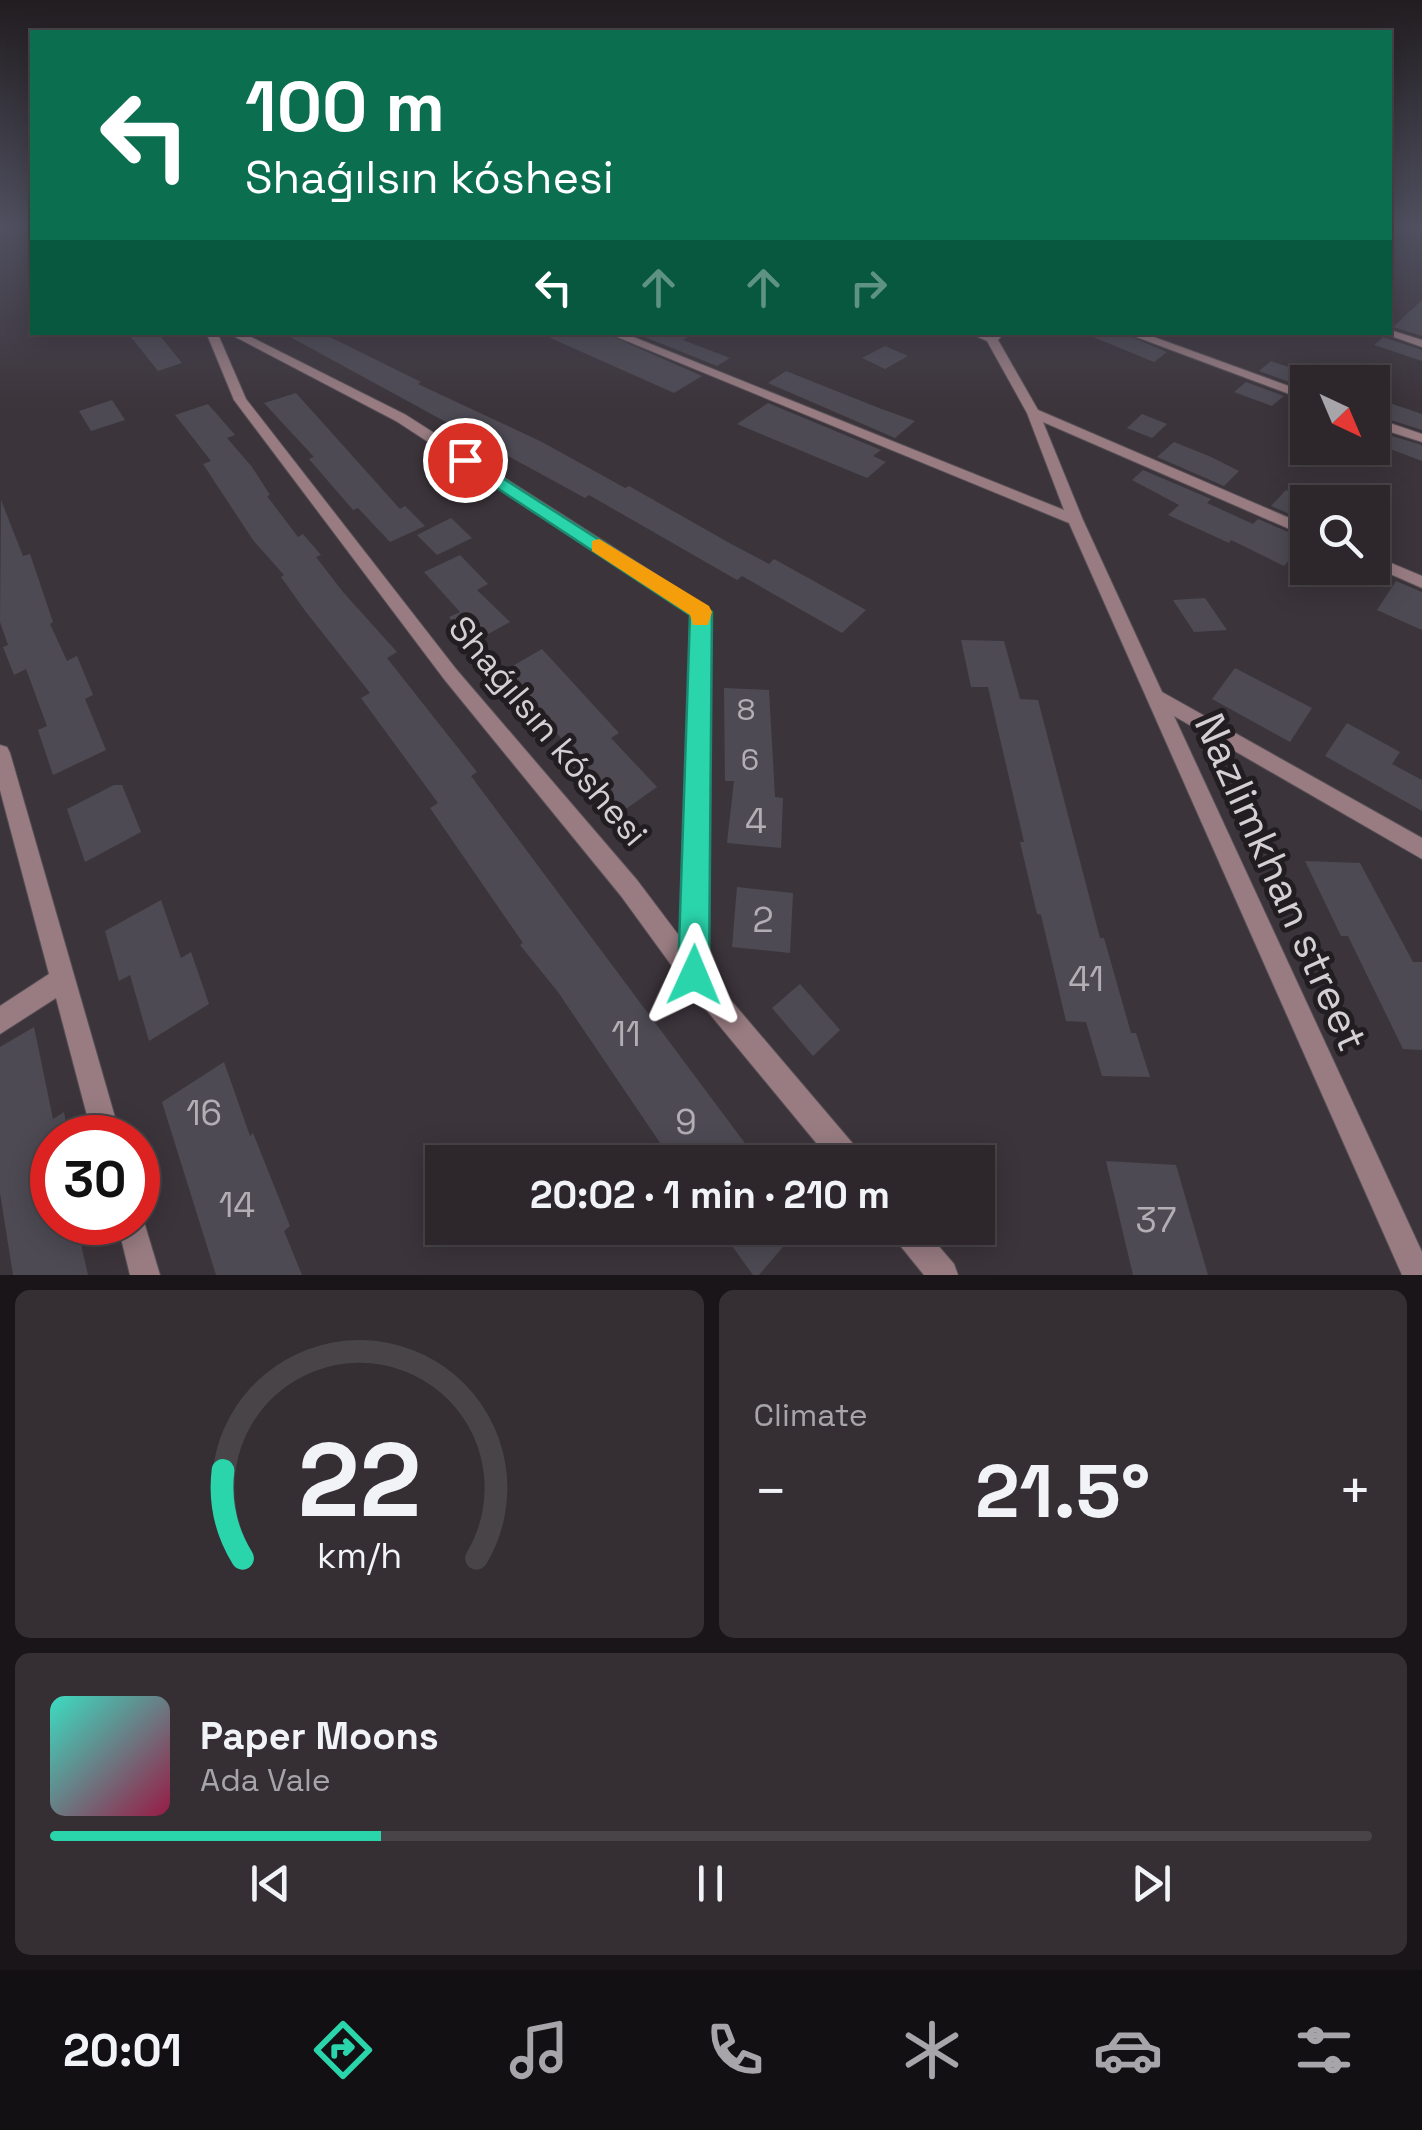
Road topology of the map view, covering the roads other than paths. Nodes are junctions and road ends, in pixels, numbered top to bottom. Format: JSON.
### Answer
{"nodes":[{"id":1,"x":1392,"y":334,"type":"edge"},
{"id":2,"x":212,"y":335,"type":"edge"},
{"id":3,"x":237,"y":335,"type":"edge"},
{"id":4,"x":617,"y":335,"type":"edge"},
{"id":5,"x":988,"y":335,"type":"edge"},
{"id":6,"x":1136,"y":335,"type":"edge"},
{"id":7,"x":1422,"y":344,"type":"edge"},
{"id":8,"x":1290,"y":390,"type":"edge"},
{"id":9,"x":1032,"y":414,"type":"junction"},
{"id":10,"x":1390,"y":426,"type":"edge"},
{"id":11,"x":1422,"y":438,"type":"edge"},
{"id":12,"x":1075,"y":520,"type":"junction"},
{"id":13,"x":1290,"y":524,"type":"edge"},
{"id":14,"x":1390,"y":568,"type":"edge"},
{"id":15,"x":1422,"y":582,"type":"edge"},
{"id":16,"x":1156,"y":697,"type":"junction"},
{"id":17,"x":0,"y":753,"type":"edge"},
{"id":18,"x":1422,"y":849,"type":"edge"},
{"id":19,"x":694,"y":975,"type":"junction"},
{"id":20,"x":63,"y":979,"type":"junction"},
{"id":21,"x":0,"y":1021,"type":"edge"},
{"id":22,"x":101,"y":1115,"type":"edge"},
{"id":23,"x":836,"y":1145,"type":"edge"},
{"id":24,"x":137,"y":1245,"type":"edge"},
{"id":25,"x":918,"y":1245,"type":"edge"},
{"id":26,"x":145,"y":1275,"type":"edge"},
{"id":27,"x":943,"y":1275,"type":"edge"},
{"id":28,"x":1418,"y":1275,"type":"edge"}],
"edges":[{"from":1,"to":7,"type":"street"},
{"from":2,"to":19,"type":"street","name":"Shaǵılsın kóshesi"},
{"from":3,"to":19,"type":"street"},
{"from":4,"to":12,"type":"street"},
{"from":5,"to":9,"type":"street","name":"Nazlimkhan street"},
{"from":6,"to":8,"type":"street"},
{"from":9,"to":12,"type":"street","name":"Nazlimkhan street"},
{"from":9,"to":13,"type":"street"},
{"from":10,"to":11,"type":"street"},
{"from":12,"to":16,"type":"street","name":"Nazlimkhan street"},
{"from":14,"to":15,"type":"street"},
{"from":16,"to":18,"type":"street"},
{"from":16,"to":28,"type":"street","name":"Nazlimkhan street"},
{"from":17,"to":20,"type":"street"},
{"from":19,"to":23,"type":"street","name":"Shaǵılsın kóshesi"},
{"from":20,"to":21,"type":"street"},
{"from":20,"to":22,"type":"street"},
{"from":24,"to":26,"type":"street"},
{"from":25,"to":27,"type":"street"}]}
